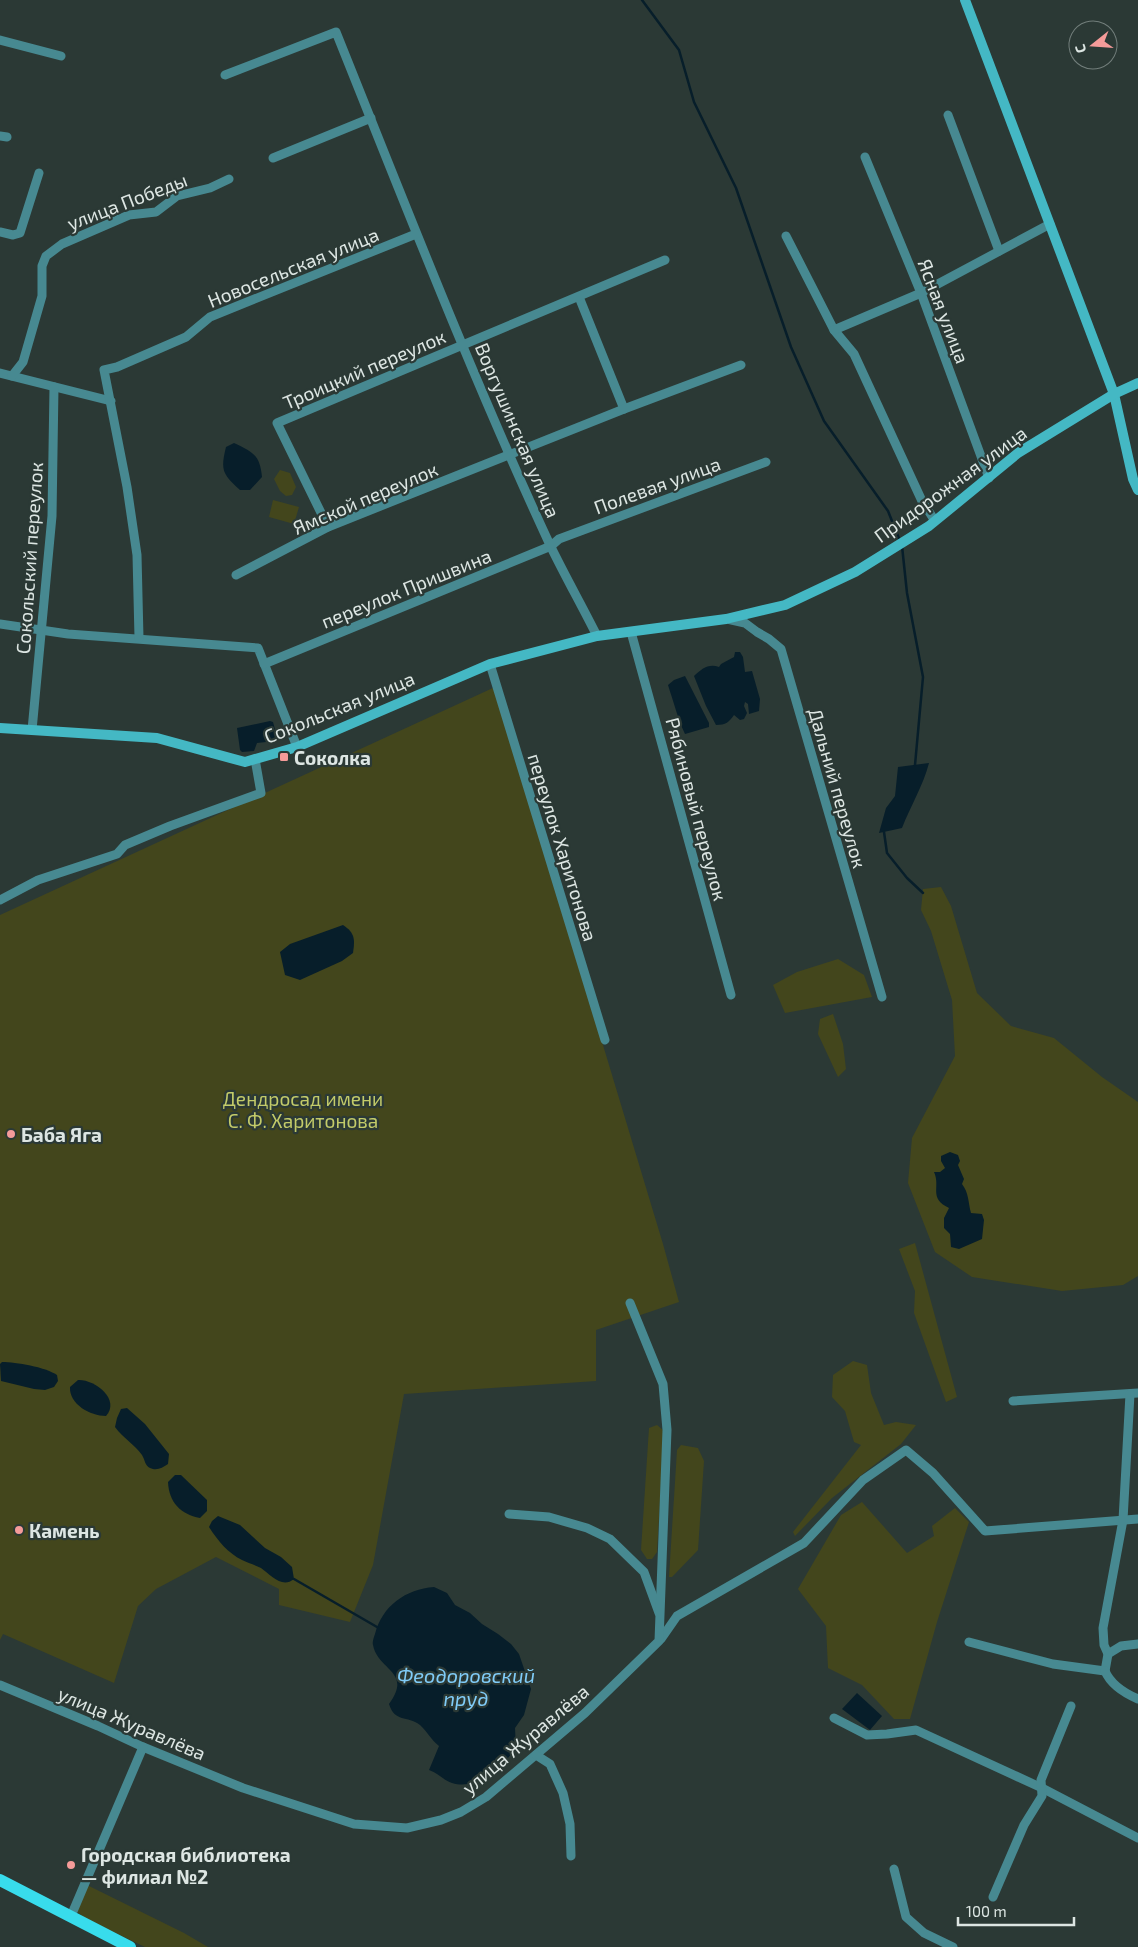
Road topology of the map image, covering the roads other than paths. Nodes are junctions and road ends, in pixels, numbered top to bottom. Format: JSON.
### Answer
{"nodes":[{"id":1,"x":965,"y":0,"type":"edge"},
{"id":2,"x":0,"y":40,"type":"edge"},
{"id":3,"x":60,"y":56,"type":"dead end"},
{"id":4,"x":225,"y":75,"type":"dead end"},
{"id":5,"x":948,"y":115,"type":"dead end"},
{"id":6,"x":371,"y":118,"type":"junction"},
{"id":7,"x":865,"y":157,"type":"dead end"},
{"id":8,"x":273,"y":158,"type":"dead end"},
{"id":9,"x":39,"y":173,"type":"dead end"},
{"id":10,"x":229,"y":179,"type":"dead end"},
{"id":11,"x":1050,"y":224,"type":"junction"},
{"id":12,"x":0,"y":232,"type":"edge"},
{"id":13,"x":416,"y":234,"type":"junction"},
{"id":14,"x":786,"y":236,"type":"dead end"},
{"id":15,"x":999,"y":251,"type":"junction"},
{"id":16,"x":664,"y":260,"type":"dead end"},
{"id":17,"x":921,"y":293,"type":"junction"},
{"id":18,"x":579,"y":297,"type":"junction"},
{"id":19,"x":834,"y":330,"type":"junction"},
{"id":20,"x":464,"y":346,"type":"junction"},
{"id":21,"x":741,"y":365,"type":"dead end"},
{"id":22,"x":0,"y":373,"type":"edge"},
{"id":23,"x":12,"y":376,"type":"junction"},
{"id":24,"x":1138,"y":383,"type":"edge"},
{"id":25,"x":54,"y":387,"type":"junction"},
{"id":26,"x":1114,"y":394,"type":"junction"},
{"id":27,"x":111,"y":401,"type":"junction"},
{"id":28,"x":624,"y":409,"type":"junction"},
{"id":29,"x":510,"y":455,"type":"junction"},
{"id":30,"x":766,"y":462,"type":"dead end"},
{"id":31,"x":989,"y":478,"type":"junction"},
{"id":32,"x":1138,"y":490,"type":"edge"},
{"id":33,"x":935,"y":521,"type":"junction"},
{"id":34,"x":328,"y":528,"type":"junction"},
{"id":35,"x":559,"y":538,"type":"joint"},
{"id":36,"x":551,"y":546,"type":"junction"},
{"id":37,"x":236,"y":576,"type":"dead end"},
{"id":38,"x":726,"y":619,"type":"junction"},
{"id":39,"x":0,"y":624,"type":"edge"},
{"id":40,"x":41,"y":631,"type":"junction"},
{"id":41,"x":631,"y":632,"type":"junction"},
{"id":42,"x":597,"y":636,"type":"junction"},
{"id":43,"x":140,"y":638,"type":"junction"},
{"id":44,"x":264,"y":664,"type":"junction"},
{"id":45,"x":490,"y":664,"type":"junction"},
{"id":46,"x":0,"y":728,"type":"edge"},
{"id":47,"x":32,"y":730,"type":"junction"},
{"id":48,"x":297,"y":748,"type":"junction"},
{"id":49,"x":256,"y":759,"type":"junction"},
{"id":50,"x":0,"y":900,"type":"edge"},
{"id":51,"x":731,"y":995,"type":"dead end"},
{"id":52,"x":882,"y":997,"type":"dead end"},
{"id":53,"x":605,"y":1040,"type":"dead end"},
{"id":54,"x":630,"y":1303,"type":"dead end"},
{"id":55,"x":1134,"y":1393,"type":"edge"},
{"id":56,"x":1013,"y":1401,"type":"dead end"},
{"id":57,"x":509,"y":1514,"type":"dead end"},
{"id":58,"x":1138,"y":1519,"type":"edge"},
{"id":59,"x":1123,"y":1520,"type":"junction"},
{"id":60,"x":661,"y":1618,"type":"junction"},
{"id":61,"x":660,"y":1641,"type":"junction"},
{"id":62,"x":969,"y":1642,"type":"dead end"},
{"id":63,"x":1138,"y":1644,"type":"edge"},
{"id":64,"x":1108,"y":1654,"type":"junction"},
{"id":65,"x":1105,"y":1671,"type":"junction"},
{"id":66,"x":0,"y":1685,"type":"edge"},
{"id":67,"x":1138,"y":1699,"type":"edge"},
{"id":68,"x":1071,"y":1706,"type":"dead end"},
{"id":69,"x":834,"y":1718,"type":"dead end"},
{"id":70,"x":143,"y":1747,"type":"junction"},
{"id":71,"x":536,"y":1754,"type":"junction"},
{"id":72,"x":1042,"y":1788,"type":"junction"},
{"id":73,"x":1138,"y":1838,"type":"edge"},
{"id":74,"x":571,"y":1856,"type":"dead end"},
{"id":75,"x":894,"y":1869,"type":"dead end"},
{"id":76,"x":0,"y":1880,"type":"edge"},
{"id":77,"x":993,"y":1897,"type":"dead end"},
{"id":78,"x":71,"y":1916,"type":"junction"},
{"id":79,"x":130,"y":1947,"type":"edge"},
{"id":80,"x":953,"y":1947,"type":"edge"}],
"edges":[{"from":1,"to":11,"type":"street"},
{"from":2,"to":3,"type":"street"},
{"from":4,"to":6,"type":"street","name":"Воргушинская улица"},
{"from":5,"to":15,"type":"street"},
{"from":6,"to":8,"type":"street"},
{"from":6,"to":13,"type":"street","name":"Воргушинская улица"},
{"from":7,"to":17,"type":"street","name":"Ясная улица"},
{"from":9,"to":12,"type":"street"},
{"from":10,"to":23,"type":"street","name":"улица Победы"},
{"from":11,"to":15,"type":"street"},
{"from":11,"to":26,"type":"street"},
{"from":13,"to":20,"type":"street","name":"Воргушинская улица"},
{"from":13,"to":27,"type":"street","name":"Новосельская улица"},
{"from":14,"to":19,"type":"street"},
{"from":15,"to":17,"type":"street"},
{"from":16,"to":18,"type":"street","name":"Троицкий переулок"},
{"from":17,"to":19,"type":"street"},
{"from":17,"to":31,"type":"street","name":"Ясная улица"},
{"from":18,"to":20,"type":"street","name":"Троицкий переулок"},
{"from":18,"to":28,"type":"street"},
{"from":19,"to":33,"type":"street"},
{"from":20,"to":29,"type":"street","name":"Воргушинская улица"},
{"from":20,"to":34,"type":"street","name":"Троицкий переулок"},
{"from":21,"to":28,"type":"street","name":"Ямской переулок"},
{"from":22,"to":23,"type":"street"},
{"from":23,"to":25,"type":"street"},
{"from":24,"to":26,"type":"street","name":"Придорожная улица"},
{"from":25,"to":27,"type":"street"},
{"from":25,"to":40,"type":"street","name":"Сокольский переулок"},
{"from":26,"to":31,"type":"street","name":"Придорожная улица"},
{"from":26,"to":32,"type":"street"},
{"from":27,"to":43,"type":"street"},
{"from":28,"to":29,"type":"street","name":"Ямской переулок"},
{"from":29,"to":34,"type":"street","name":"Ямской переулок"},
{"from":29,"to":36,"type":"street","name":"Воргушинская улица"},
{"from":30,"to":35,"type":"street","name":"Полевая улица"},
{"from":31,"to":33,"type":"street","name":"Придорожная улица"},
{"from":33,"to":38,"type":"street","name":"Придорожная улица"},
{"from":34,"to":37,"type":"street","name":"Ямской переулок"},
{"from":35,"to":36,"type":"street","name":"переулок Пришвина"},
{"from":36,"to":42,"type":"street","name":"Воргушинская улица"},
{"from":36,"to":44,"type":"street","name":"переулок Пришвина"},
{"from":38,"to":41,"type":"street","name":"Придорожная улица"},
{"from":38,"to":52,"type":"street","name":"Дальний переулок"},
{"from":39,"to":40,"type":"street"},
{"from":40,"to":43,"type":"street"},
{"from":40,"to":47,"type":"street","name":"Сокольский переулок"},
{"from":41,"to":42,"type":"street","name":"Придорожная улица"},
{"from":41,"to":51,"type":"street","name":"Рябиновый переулок"},
{"from":42,"to":45,"type":"street","name":"Сокольская улица"},
{"from":43,"to":44,"type":"street"},
{"from":44,"to":48,"type":"street"},
{"from":45,"to":48,"type":"street","name":"Сокольская улица"},
{"from":45,"to":53,"type":"street","name":"переулок Харитонова"},
{"from":46,"to":47,"type":"street","name":"Сокольская улица"},
{"from":47,"to":49,"type":"street","name":"Сокольская улица"},
{"from":48,"to":49,"type":"street","name":"Сокольская улица"},
{"from":49,"to":50,"type":"street"},
{"from":54,"to":60,"type":"street"},
{"from":55,"to":56,"type":"street"},
{"from":55,"to":59,"type":"street"},
{"from":57,"to":60,"type":"street"},
{"from":58,"to":59,"type":"street"},
{"from":59,"to":61,"type":"street","name":"улица Журавлёва"},
{"from":59,"to":64,"type":"street"},
{"from":60,"to":61,"type":"street"},
{"from":61,"to":71,"type":"street","name":"улица Журавлёва"},
{"from":62,"to":65,"type":"street"},
{"from":63,"to":64,"type":"street"},
{"from":64,"to":65,"type":"street"},
{"from":65,"to":67,"type":"street"},
{"from":66,"to":70,"type":"street","name":"улица Журавлёва"},
{"from":68,"to":72,"type":"street"},
{"from":69,"to":72,"type":"street"},
{"from":70,"to":71,"type":"street","name":"улица Журавлёва"},
{"from":70,"to":78,"type":"street"},
{"from":71,"to":74,"type":"street"},
{"from":72,"to":73,"type":"street"},
{"from":72,"to":77,"type":"street"},
{"from":75,"to":80,"type":"street"},
{"from":76,"to":78,"type":"main road"},
{"from":78,"to":79,"type":"main road"}]}
